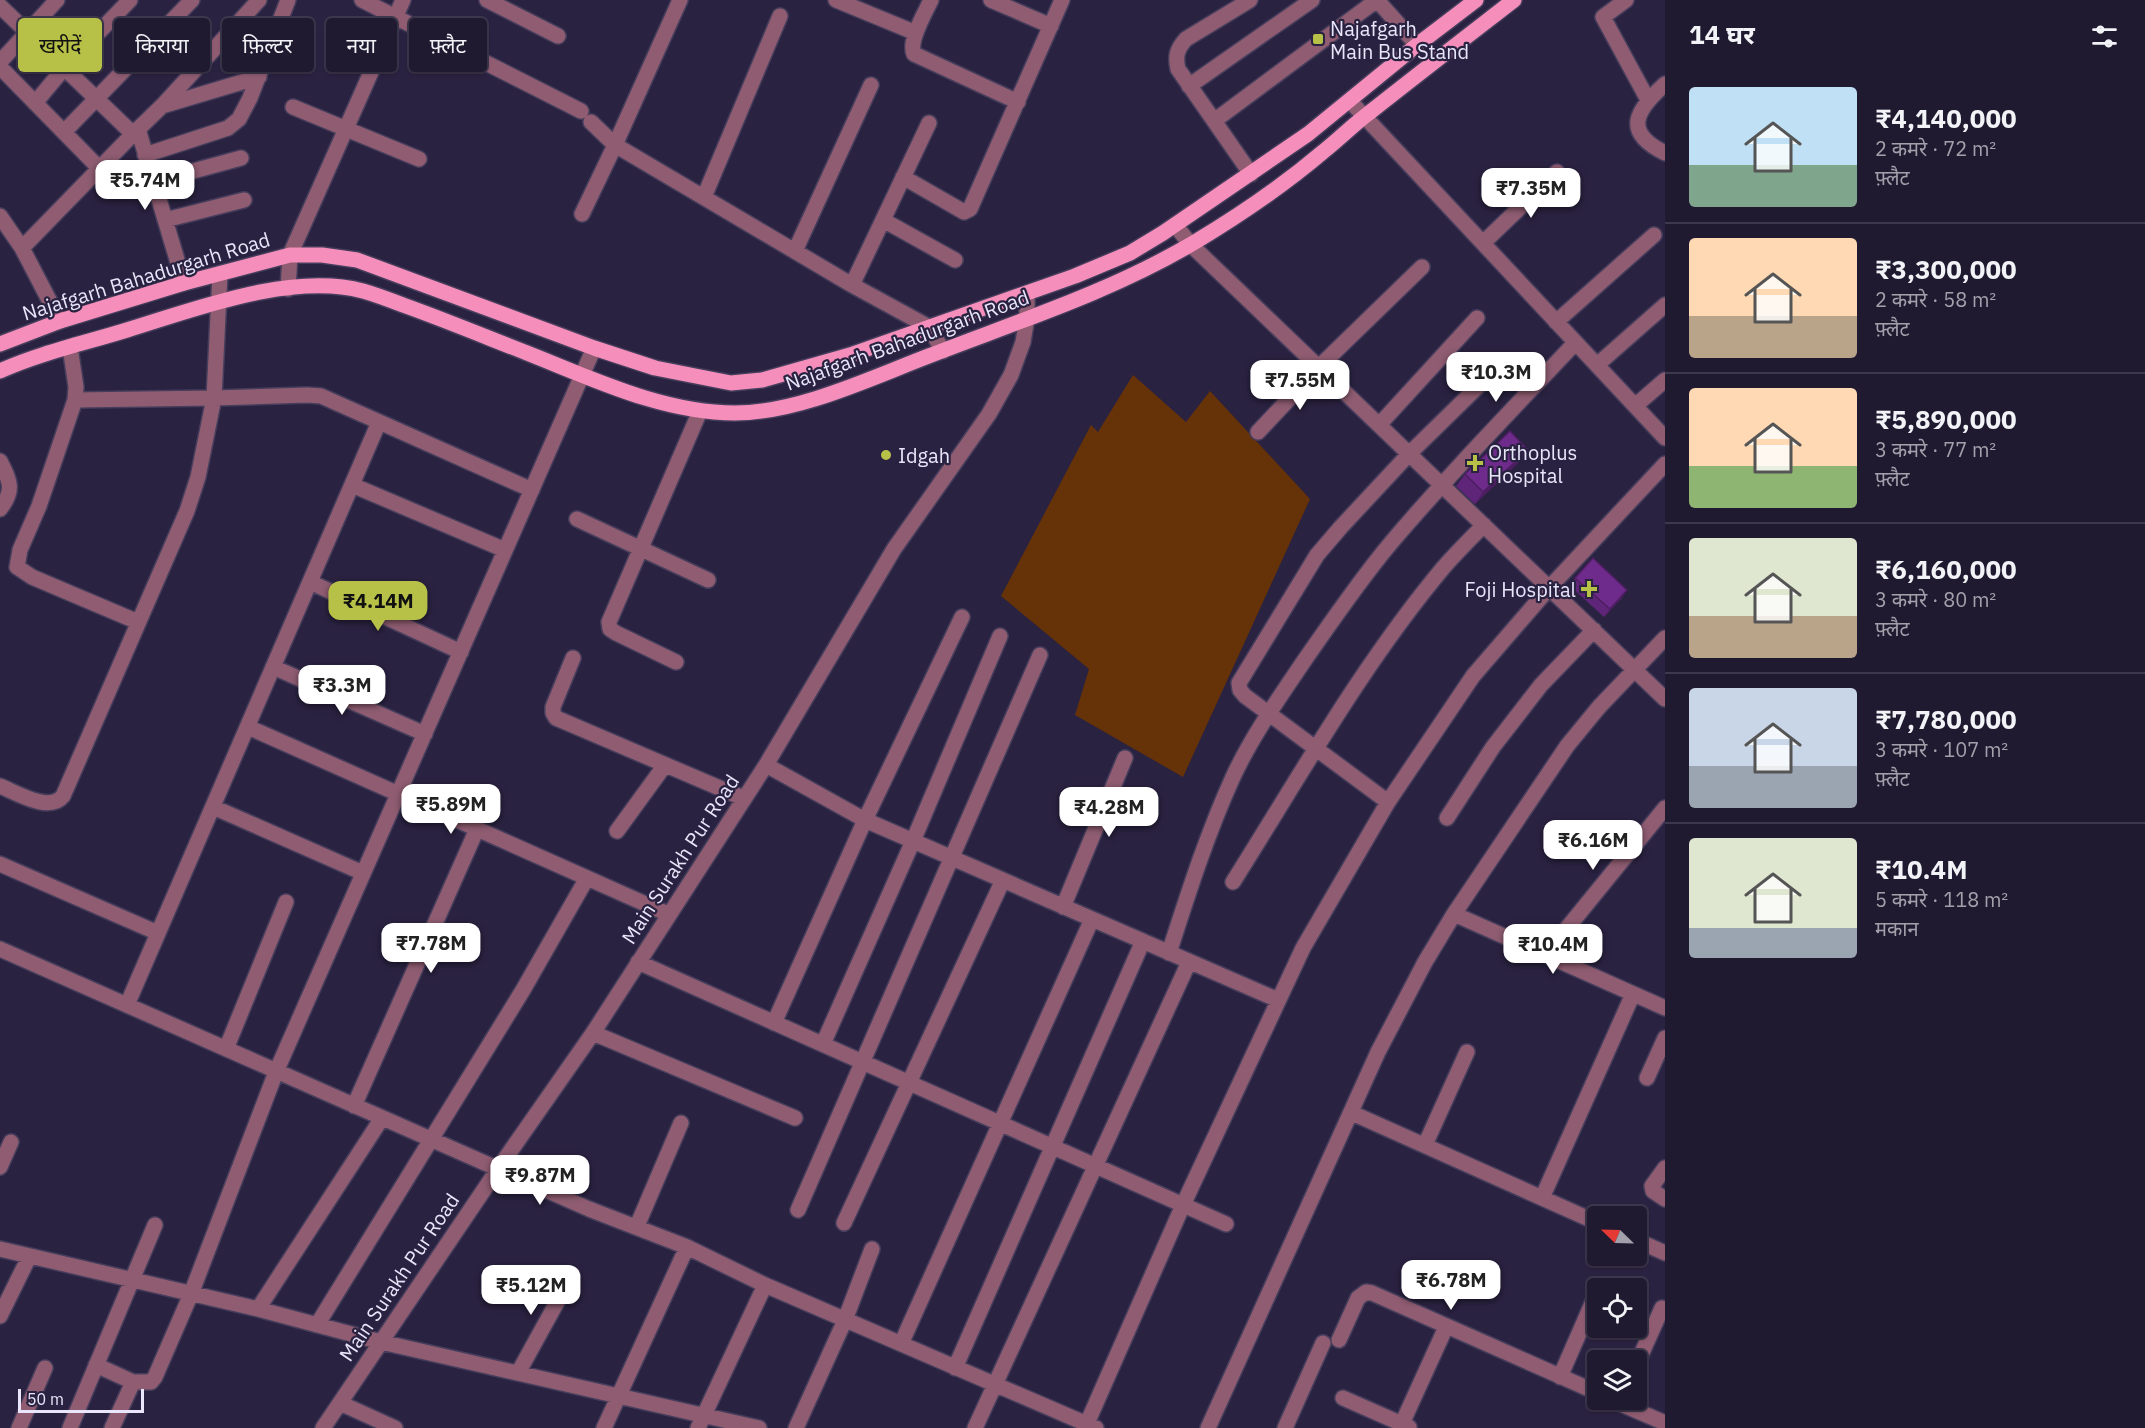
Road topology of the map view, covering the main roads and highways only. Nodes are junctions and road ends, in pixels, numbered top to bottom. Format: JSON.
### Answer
{"nodes":[{"id":1,"x":1476,"y":0,"type":"edge"},
{"id":2,"x":1514,"y":0,"type":"edge"},
{"id":3,"x":0,"y":344,"type":"edge"},
{"id":4,"x":0,"y":371,"type":"edge"}],
"edges":[{"from":1,"to":3,"type":"main road","name":"Najafgarh Bahadurgarh Road"},
{"from":2,"to":4,"type":"main road","name":"Najafgarh Bahadurgarh Road"}]}
